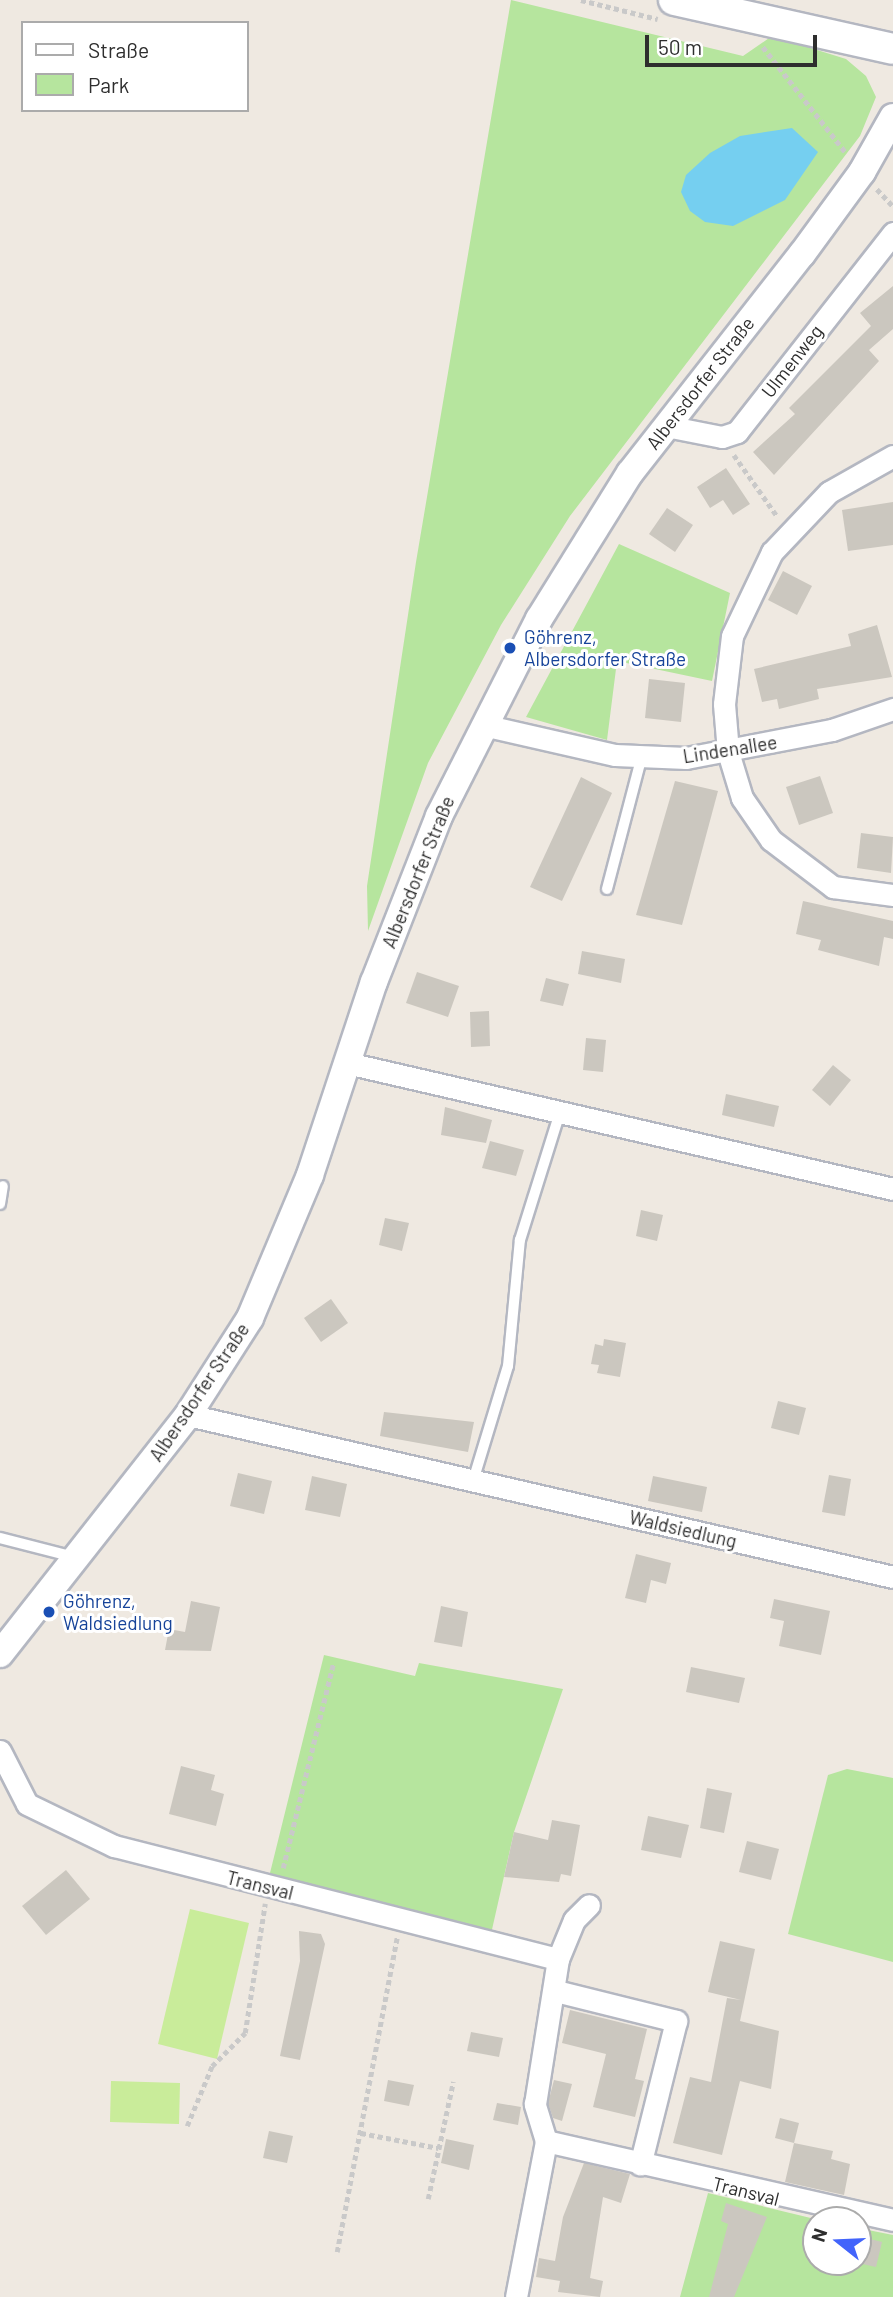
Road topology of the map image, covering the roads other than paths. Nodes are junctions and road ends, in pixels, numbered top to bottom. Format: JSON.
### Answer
{"nodes":[{"id":1,"x":672,"y":11,"type":"edge"},
{"id":2,"x":893,"y":49,"type":"edge"},
{"id":3,"x":893,"y":117,"type":"edge"},
{"id":4,"x":893,"y":233,"type":"edge"},
{"id":5,"x":666,"y":426,"type":"junction"},
{"id":6,"x":893,"y":456,"type":"edge"},
{"id":7,"x":893,"y":709,"type":"edge"},
{"id":8,"x":483,"y":725,"type":"junction"},
{"id":9,"x":728,"y":752,"type":"junction"},
{"id":10,"x":642,"y":756,"type":"junction"},
{"id":11,"x":607,"y":889,"type":"dead end"},
{"id":12,"x":893,"y":895,"type":"edge"},
{"id":13,"x":347,"y":1063,"type":"junction"},
{"id":14,"x":560,"y":1112,"type":"junction"},
{"id":15,"x":3,"y":1186,"type":"dead end"},
{"id":16,"x":893,"y":1189,"type":"edge"},
{"id":17,"x":0,"y":1204,"type":"edge"},
{"id":18,"x":188,"y":1415,"type":"junction"},
{"id":19,"x":473,"y":1481,"type":"junction"},
{"id":20,"x":0,"y":1538,"type":"edge"},
{"id":21,"x":76,"y":1559,"type":"junction"},
{"id":22,"x":893,"y":1577,"type":"edge"},
{"id":23,"x":0,"y":1654,"type":"edge"},
{"id":24,"x":0,"y":1751,"type":"edge"},
{"id":25,"x":590,"y":1905,"type":"dead end"},
{"id":26,"x":558,"y":1959,"type":"junction"},
{"id":27,"x":556,"y":1991,"type":"junction"},
{"id":28,"x":546,"y":2141,"type":"junction"},
{"id":29,"x":640,"y":2165,"type":"junction"},
{"id":30,"x":893,"y":2220,"type":"edge"},
{"id":31,"x":516,"y":2297,"type":"edge"}],
"edges":[{"from":1,"to":2,"type":"main road"},
{"from":3,"to":5,"type":"street","name":"Albersdorfer Straße"},
{"from":4,"to":5,"type":"street","name":"Ulmenweg"},
{"from":5,"to":8,"type":"street","name":"Albersdorfer Straße"},
{"from":6,"to":9,"type":"street"},
{"from":7,"to":9,"type":"street","name":"Lindenallee"},
{"from":8,"to":10,"type":"street","name":"Lindenallee"},
{"from":8,"to":13,"type":"street","name":"Albersdorfer Straße"},
{"from":9,"to":10,"type":"street","name":"Lindenallee"},
{"from":9,"to":12,"type":"street"},
{"from":10,"to":11,"type":"lane"},
{"from":13,"to":14,"type":"street"},
{"from":13,"to":18,"type":"street","name":"Albersdorfer Straße"},
{"from":14,"to":16,"type":"street"},
{"from":14,"to":19,"type":"lane"},
{"from":15,"to":17,"type":"lane"},
{"from":18,"to":19,"type":"street","name":"Waldsiedlung"},
{"from":18,"to":21,"type":"street","name":"Albersdorfer Straße"},
{"from":19,"to":22,"type":"street","name":"Waldsiedlung"},
{"from":20,"to":21,"type":"lane"},
{"from":21,"to":23,"type":"street","name":"Albersdorfer Straße"},
{"from":24,"to":26,"type":"street","name":"Transval"},
{"from":25,"to":26,"type":"street"},
{"from":26,"to":27,"type":"street"},
{"from":27,"to":28,"type":"street"},
{"from":27,"to":29,"type":"street"},
{"from":28,"to":29,"type":"street","name":"Transval"},
{"from":28,"to":31,"type":"street"},
{"from":29,"to":30,"type":"street","name":"Transval"}]}
